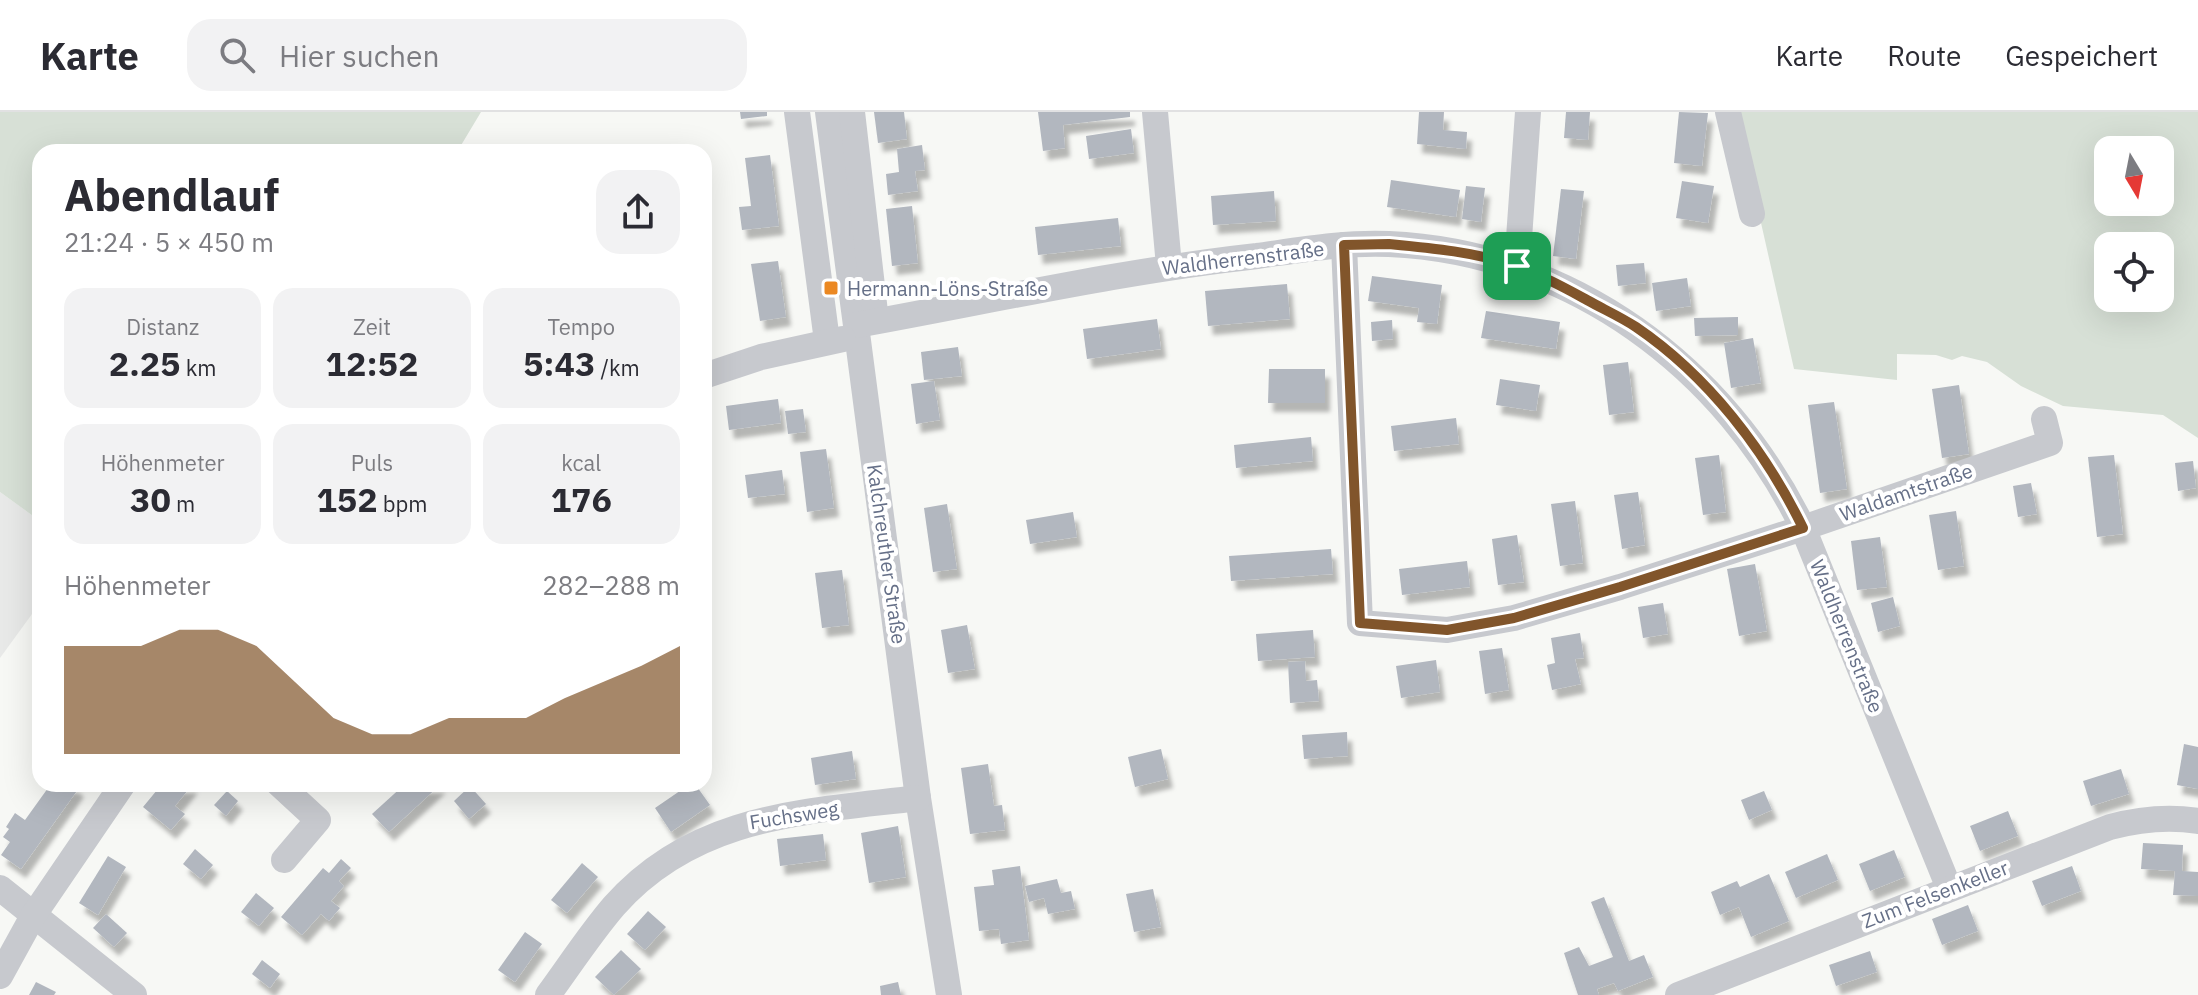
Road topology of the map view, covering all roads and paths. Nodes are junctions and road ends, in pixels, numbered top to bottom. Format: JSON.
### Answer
{"nodes":[{"id":1,"x":797,"y":112,"type":"edge"},
{"id":2,"x":828,"y":112,"type":"edge"},
{"id":3,"x":852,"y":112,"type":"edge"},
{"id":4,"x":1155,"y":112,"type":"edge"},
{"id":5,"x":1528,"y":112,"type":"edge"},
{"id":6,"x":1728,"y":112,"type":"edge"},
{"id":7,"x":1752,"y":214,"type":"dead end"},
{"id":8,"x":1344,"y":245,"type":"junction"},
{"id":9,"x":1169,"y":266,"type":"junction"},
{"id":10,"x":1517,"y":266,"type":"junction"},
{"id":11,"x":864,"y":328,"type":"junction"},
{"id":12,"x":827,"y":341,"type":"junction"},
{"id":13,"x":712,"y":373,"type":"edge"},
{"id":14,"x":2044,"y":419,"type":"dead end"},
{"id":15,"x":1803,"y":528,"type":"junction"},
{"id":16,"x":118,"y":792,"type":"edge"},
{"id":17,"x":288,"y":792,"type":"edge"},
{"id":18,"x":918,"y":798,"type":"junction"},
{"id":19,"x":2198,"y":821,"type":"edge"},
{"id":20,"x":284,"y":860,"type":"dead end"},
{"id":21,"x":0,"y":888,"type":"edge"},
{"id":22,"x":1949,"y":888,"type":"junction"},
{"id":23,"x":33,"y":916,"type":"junction"},
{"id":24,"x":0,"y":976,"type":"edge"},
{"id":25,"x":134,"y":995,"type":"edge"},
{"id":26,"x":548,"y":995,"type":"edge"},
{"id":27,"x":949,"y":995,"type":"edge"},
{"id":28,"x":1678,"y":995,"type":"edge"}],
"edges":[{"from":1,"to":12,"type":"street"},
{"from":2,"to":11,"type":"street","name":"Kalchreuther Straße"},
{"from":3,"to":11,"type":"street"},
{"from":4,"to":9,"type":"street"},
{"from":5,"to":10,"type":"street"},
{"from":6,"to":7,"type":"street"},
{"from":8,"to":9,"type":"street","name":"Waldherrenstraße"},
{"from":8,"to":10,"type":"street","name":"Waldherrenstraße"},
{"from":8,"to":15,"type":"street","name":"Waldamtstraße"},
{"from":9,"to":11,"type":"street","name":"Waldherrenstraße"},
{"from":10,"to":15,"type":"street","name":"Waldherrenstraße"},
{"from":11,"to":12,"type":"street"},
{"from":11,"to":18,"type":"street","name":"Kalchreuther Straße"},
{"from":12,"to":13,"type":"street"},
{"from":14,"to":15,"type":"street","name":"Waldamtstraße"},
{"from":15,"to":22,"type":"street","name":"Waldherrenstraße"},
{"from":16,"to":23,"type":"street"},
{"from":17,"to":20,"type":"street"},
{"from":18,"to":26,"type":"street","name":"Fuchsweg"},
{"from":18,"to":27,"type":"street","name":"Kalchreuther Straße"},
{"from":19,"to":22,"type":"street","name":"Zum Felsenkeller"},
{"from":21,"to":23,"type":"street"},
{"from":22,"to":28,"type":"street","name":"Zum Felsenkeller"},
{"from":23,"to":24,"type":"street"},
{"from":23,"to":25,"type":"street"}]}
